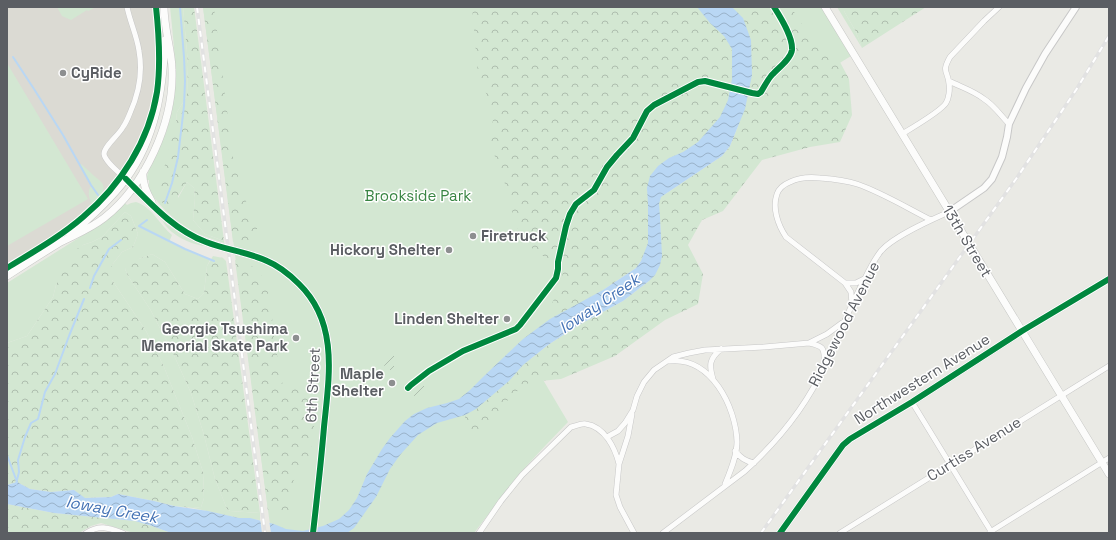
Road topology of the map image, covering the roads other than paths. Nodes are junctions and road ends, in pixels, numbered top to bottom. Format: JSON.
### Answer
{"nodes":[{"id":1,"x":127,"y":7,"type":"edge"},
{"id":2,"x":164,"y":7,"type":"edge"},
{"id":3,"x":825,"y":7,"type":"edge"},
{"id":4,"x":999,"y":7,"type":"edge"},
{"id":5,"x":1076,"y":7,"type":"edge"},
{"id":6,"x":166,"y":29,"type":"junction"},
{"id":7,"x":949,"y":82,"type":"junction"},
{"id":8,"x":1009,"y":124,"type":"junction"},
{"id":9,"x":902,"y":134,"type":"junction"},
{"id":10,"x":143,"y":172,"type":"junction"},
{"id":11,"x":126,"y":179,"type":"junction"},
{"id":12,"x":133,"y":187,"type":"junction"},
{"id":13,"x":156,"y":208,"type":"junction"},
{"id":14,"x":949,"y":212,"type":"junction"},
{"id":15,"x":932,"y":220,"type":"junction"},
{"id":16,"x":60,"y":242,"type":"junction"},
{"id":17,"x":7,"y":276,"type":"edge"},
{"id":18,"x":864,"y":279,"type":"junction"},
{"id":19,"x":1109,"y":279,"type":"edge"},
{"id":20,"x":845,"y":283,"type":"junction"},
{"id":21,"x":852,"y":304,"type":"junction"},
{"id":22,"x":844,"y":322,"type":"junction"},
{"id":23,"x":1022,"y":331,"type":"junction"},
{"id":24,"x":809,"y":343,"type":"junction"},
{"id":25,"x":721,"y":349,"type":"junction"},
{"id":26,"x":666,"y":362,"type":"junction"},
{"id":27,"x":1109,"y":366,"type":"edge"},
{"id":28,"x":824,"y":367,"type":"junction"},
{"id":29,"x":713,"y":380,"type":"junction"},
{"id":30,"x":1061,"y":395,"type":"junction"},
{"id":31,"x":912,"y":402,"type":"junction"},
{"id":32,"x":633,"y":410,"type":"junction"},
{"id":33,"x":607,"y":437,"type":"junction"},
{"id":34,"x":735,"y":451,"type":"junction"},
{"id":35,"x":1109,"y":458,"type":"edge"},
{"id":36,"x":754,"y":463,"type":"junction"},
{"id":37,"x":1102,"y":463,"type":"junction"},
{"id":38,"x":619,"y":464,"type":"junction"},
{"id":39,"x":950,"y":464,"type":"junction"},
{"id":40,"x":1109,"y":474,"type":"edge"},
{"id":41,"x":724,"y":485,"type":"junction"},
{"id":42,"x":86,"y":533,"type":"edge"},
{"id":43,"x":124,"y":533,"type":"edge"},
{"id":44,"x":313,"y":533,"type":"edge"},
{"id":45,"x":479,"y":533,"type":"edge"},
{"id":46,"x":634,"y":533,"type":"edge"},
{"id":47,"x":663,"y":533,"type":"edge"},
{"id":48,"x":780,"y":533,"type":"edge"},
{"id":49,"x":840,"y":533,"type":"edge"},
{"id":50,"x":991,"y":533,"type":"edge"}],
"edges":[{"from":1,"to":11,"type":"street"},
{"from":2,"to":6,"type":"main road"},
{"from":3,"to":9,"type":"main road","name":"13th Street"},
{"from":4,"to":7,"type":"street"},
{"from":5,"to":8,"type":"street","name":"Ridgewood Avenue"},
{"from":6,"to":10,"type":"main road"},
{"from":6,"to":11,"type":"main road"},
{"from":7,"to":8,"type":"street"},
{"from":7,"to":9,"type":"street"},
{"from":8,"to":14,"type":"street","name":"Ridgewood Avenue"},
{"from":9,"to":14,"type":"main road","name":"13th Street"},
{"from":10,"to":12,"type":"main road"},
{"from":10,"to":13,"type":"main road"},
{"from":11,"to":12,"type":"main road","name":"6th Street"},
{"from":11,"to":16,"type":"main road"},
{"from":12,"to":13,"type":"main road","name":"6th Street"},
{"from":12,"to":16,"type":"main road"},
{"from":13,"to":44,"type":"main road","name":"6th Street"},
{"from":14,"to":15,"type":"street","name":"Ridgewood Avenue"},
{"from":14,"to":23,"type":"main road","name":"13th Street"},
{"from":15,"to":18,"type":"street","name":"Ridgewood Avenue"},
{"from":15,"to":20,"type":"street"},
{"from":16,"to":17,"type":"main road"},
{"from":18,"to":20,"type":"street"},
{"from":18,"to":21,"type":"street","name":"Ridgewood Avenue"},
{"from":19,"to":23,"type":"street","name":"Northwestern Avenue"},
{"from":20,"to":21,"type":"street"},
{"from":21,"to":22,"type":"street","name":"Ridgewood Avenue"},
{"from":22,"to":24,"type":"street"},
{"from":22,"to":28,"type":"street","name":"Ridgewood Avenue"},
{"from":23,"to":30,"type":"main road","name":"13th Street"},
{"from":23,"to":31,"type":"street","name":"Northwestern Avenue"},
{"from":24,"to":25,"type":"street"},
{"from":24,"to":28,"type":"street"},
{"from":25,"to":26,"type":"street"},
{"from":25,"to":29,"type":"street"},
{"from":26,"to":29,"type":"street"},
{"from":26,"to":32,"type":"street"},
{"from":27,"to":30,"type":"street","name":"Curtiss Avenue"},
{"from":28,"to":36,"type":"street","name":"Ridgewood Avenue"},
{"from":29,"to":34,"type":"street"},
{"from":30,"to":37,"type":"main road","name":"13th Street"},
{"from":30,"to":39,"type":"street","name":"Curtiss Avenue"},
{"from":31,"to":39,"type":"street"},
{"from":31,"to":48,"type":"street","name":"Northwestern Avenue"},
{"from":32,"to":33,"type":"street"},
{"from":32,"to":38,"type":"street"},
{"from":33,"to":38,"type":"street"},
{"from":33,"to":45,"type":"street"},
{"from":34,"to":36,"type":"street"},
{"from":34,"to":41,"type":"street"},
{"from":35,"to":37,"type":"street"},
{"from":36,"to":41,"type":"street","name":"Ridgewood Avenue"},
{"from":37,"to":40,"type":"main road","name":"13th Street"},
{"from":37,"to":50,"type":"street"},
{"from":38,"to":46,"type":"street"},
{"from":39,"to":49,"type":"street","name":"Curtiss Avenue"},
{"from":39,"to":50,"type":"street"},
{"from":41,"to":47,"type":"street","name":"Ridgewood Avenue"},
{"from":42,"to":43,"type":"street"}]}
